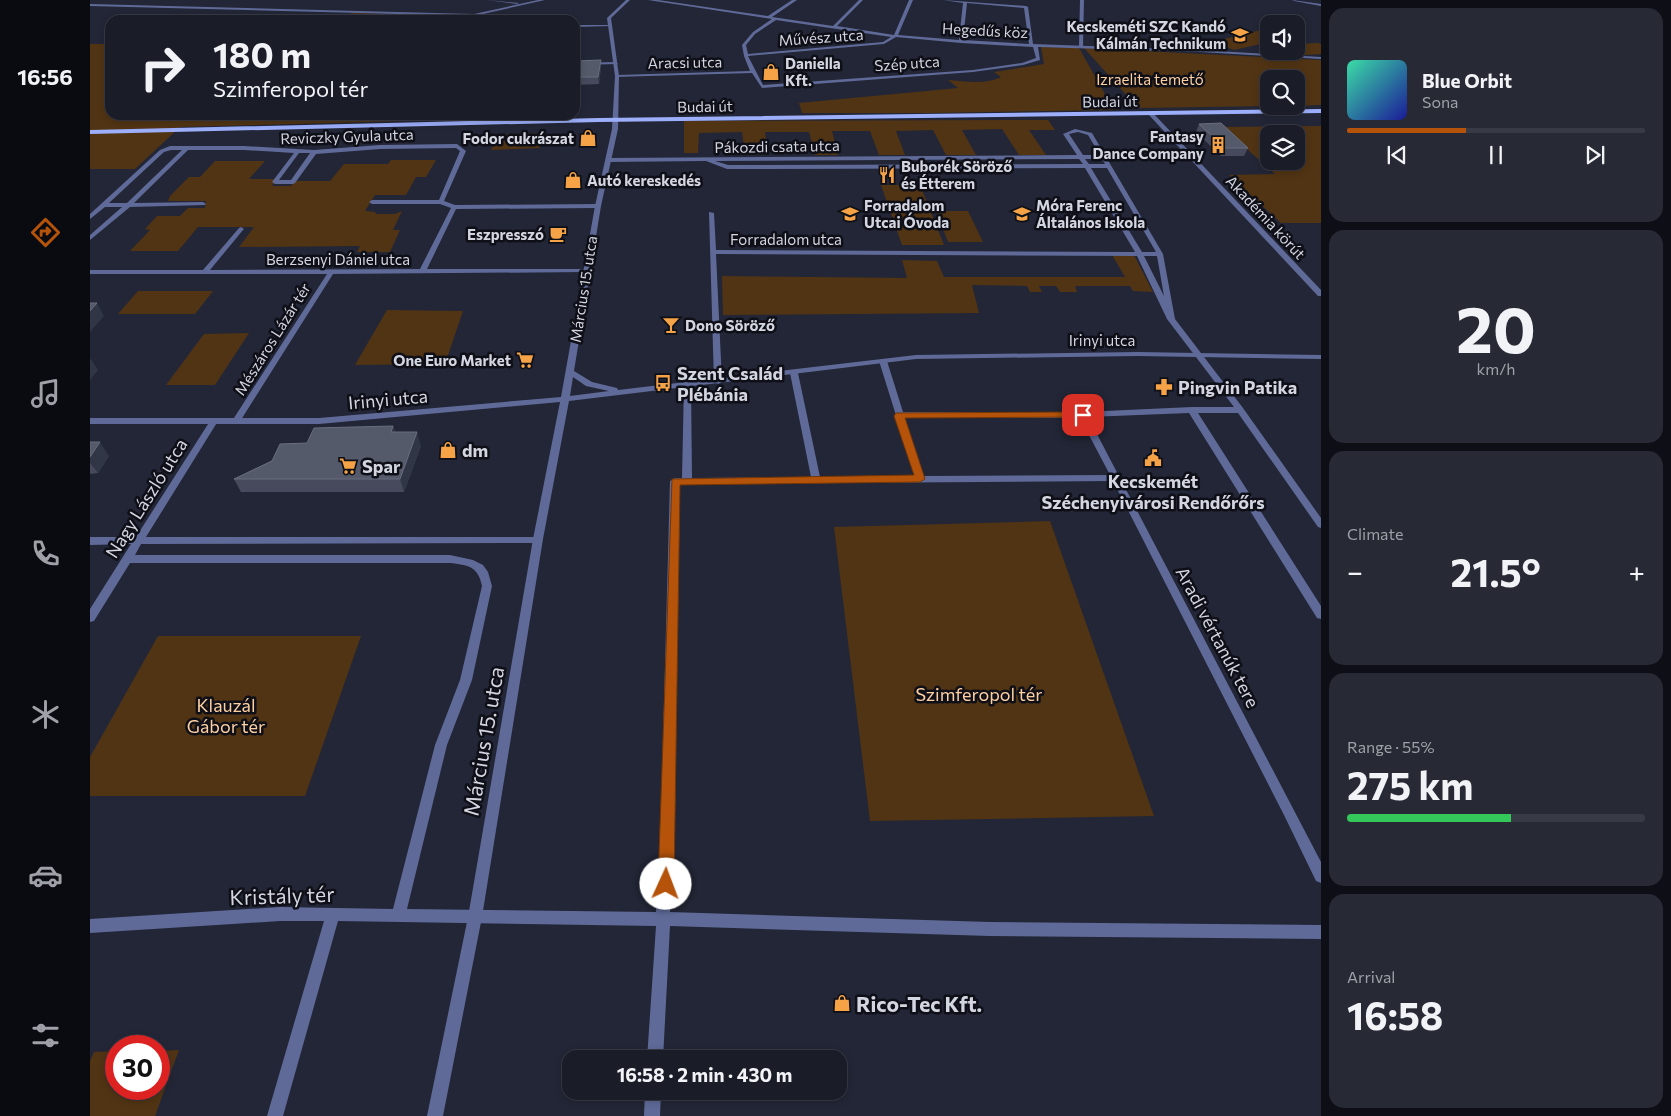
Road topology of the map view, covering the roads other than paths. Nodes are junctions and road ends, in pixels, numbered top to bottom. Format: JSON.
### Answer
{"nodes":[{"id":1,"x":488,"y":0,"type":"edge"},
{"id":2,"x":543,"y":0,"type":"edge"},
{"id":3,"x":628,"y":0,"type":"edge"},
{"id":4,"x":650,"y":0,"type":"edge"},
{"id":5,"x":700,"y":0,"type":"edge"},
{"id":6,"x":795,"y":0,"type":"edge"},
{"id":7,"x":861,"y":0,"type":"edge"},
{"id":8,"x":911,"y":0,"type":"edge"},
{"id":9,"x":945,"y":0,"type":"edge"},
{"id":10,"x":1076,"y":0,"type":"edge"},
{"id":11,"x":1082,"y":0,"type":"edge"},
{"id":12,"x":1294,"y":0,"type":"edge"},
{"id":13,"x":965,"y":2,"type":"junction"},
{"id":14,"x":247,"y":4,"type":"dead end"},
{"id":15,"x":525,"y":4,"type":"junction"},
{"id":16,"x":90,"y":5,"type":"edge"},
{"id":17,"x":690,"y":5,"type":"junction"},
{"id":18,"x":1321,"y":5,"type":"edge"},
{"id":19,"x":242,"y":8,"type":"junction"},
{"id":20,"x":474,"y":15,"type":"joint"},
{"id":21,"x":769,"y":17,"type":"junction"},
{"id":22,"x":776,"y":18,"type":"junction"},
{"id":23,"x":580,"y":26,"type":"edge"},
{"id":24,"x":610,"y":26,"type":"junction"},
{"id":25,"x":833,"y":28,"type":"junction"},
{"id":26,"x":895,"y":36,"type":"junction"},
{"id":27,"x":962,"y":42,"type":"junction"},
{"id":28,"x":1033,"y":45,"type":"junction"},
{"id":29,"x":1081,"y":46,"type":"junction"},
{"id":30,"x":746,"y":55,"type":"junction"},
{"id":31,"x":1321,"y":58,"type":"edge"},
{"id":32,"x":616,"y":63,"type":"junction"},
{"id":33,"x":580,"y":64,"type":"edge"},
{"id":34,"x":753,"y":72,"type":"junction"},
{"id":35,"x":617,"y":76,"type":"junction"},
{"id":36,"x":1321,"y":111,"type":"edge"},
{"id":37,"x":1150,"y":113,"type":"junction"},
{"id":38,"x":615,"y":120,"type":"junction"},
{"id":39,"x":90,"y":132,"type":"edge"},
{"id":40,"x":188,"y":148,"type":"junction"},
{"id":41,"x":297,"y":152,"type":"junction"},
{"id":42,"x":314,"y":152,"type":"junction"},
{"id":43,"x":1081,"y":157,"type":"junction"},
{"id":44,"x":1103,"y":158,"type":"junction"},
{"id":45,"x":608,"y":160,"type":"junction"},
{"id":46,"x":706,"y":160,"type":"junction"},
{"id":47,"x":1086,"y":166,"type":"junction"},
{"id":48,"x":1108,"y":166,"type":"junction"},
{"id":49,"x":372,"y":202,"type":"dead end"},
{"id":50,"x":441,"y":202,"type":"junction"},
{"id":51,"x":203,"y":204,"type":"dead end"},
{"id":52,"x":104,"y":205,"type":"junction"},
{"id":53,"x":128,"y":205,"type":"junction"},
{"id":54,"x":598,"y":206,"type":"junction"},
{"id":55,"x":454,"y":207,"type":"junction"},
{"id":56,"x":711,"y":212,"type":"dead end"},
{"id":57,"x":90,"y":217,"type":"edge"},
{"id":58,"x":241,"y":228,"type":"dead end"},
{"id":59,"x":90,"y":238,"type":"edge"},
{"id":60,"x":713,"y":252,"type":"junction"},
{"id":61,"x":1139,"y":253,"type":"junction"},
{"id":62,"x":1160,"y":254,"type":"junction"},
{"id":63,"x":90,"y":272,"type":"edge"},
{"id":64,"x":331,"y":272,"type":"junction"},
{"id":65,"x":422,"y":272,"type":"junction"},
{"id":66,"x":586,"y":272,"type":"junction"},
{"id":67,"x":204,"y":273,"type":"junction"},
{"id":68,"x":1321,"y":294,"type":"edge"},
{"id":69,"x":1171,"y":319,"type":"junction"},
{"id":70,"x":1199,"y":355,"type":"junction"},
{"id":71,"x":1321,"y":357,"type":"edge"},
{"id":72,"x":883,"y":361,"type":"junction"},
{"id":73,"x":570,"y":372,"type":"junction"},
{"id":74,"x":794,"y":373,"type":"junction"},
{"id":75,"x":718,"y":382,"type":"junction"},
{"id":76,"x":687,"y":385,"type":"junction"},
{"id":77,"x":624,"y":392,"type":"junction"},
{"id":78,"x":564,"y":399,"type":"junction"},
{"id":79,"x":1192,"y":410,"type":"junction"},
{"id":80,"x":1240,"y":410,"type":"junction"},
{"id":81,"x":1083,"y":415,"type":"junction"},
{"id":82,"x":899,"y":416,"type":"junction"},
{"id":83,"x":90,"y":421,"type":"edge"},
{"id":84,"x":214,"y":421,"type":"junction"},
{"id":85,"x":236,"y":421,"type":"junction"},
{"id":86,"x":1116,"y":478,"type":"junction"},
{"id":87,"x":920,"y":479,"type":"junction"},
{"id":88,"x":816,"y":480,"type":"junction"},
{"id":89,"x":686,"y":481,"type":"junction"},
{"id":90,"x":1321,"y":525,"type":"edge"},
{"id":91,"x":538,"y":539,"type":"junction"},
{"id":92,"x":139,"y":540,"type":"junction"},
{"id":93,"x":90,"y":541,"type":"edge"},
{"id":94,"x":127,"y":560,"type":"junction"},
{"id":95,"x":1321,"y":615,"type":"edge"},
{"id":96,"x":90,"y":618,"type":"edge"},
{"id":97,"x":1321,"y":876,"type":"edge"},
{"id":98,"x":334,"y":914,"type":"junction"},
{"id":99,"x":398,"y":916,"type":"junction"},
{"id":100,"x":475,"y":917,"type":"junction"},
{"id":101,"x":664,"y":919,"type":"junction"},
{"id":102,"x":90,"y":926,"type":"edge"},
{"id":103,"x":1321,"y":932,"type":"edge"},
{"id":104,"x":656,"y":1050,"type":"edge"},
{"id":105,"x":653,"y":1100,"type":"edge"},
{"id":106,"x":275,"y":1116,"type":"edge"},
{"id":107,"x":435,"y":1116,"type":"edge"},
{"id":108,"x":652,"y":1116,"type":"edge"}],
"edges":[{"from":1,"to":15,"type":"street"},
{"from":2,"to":15,"type":"street"},
{"from":3,"to":24,"type":"street"},
{"from":4,"to":17,"type":"street","name":"Hegedűs köz"},
{"from":5,"to":17,"type":"street"},
{"from":6,"to":21,"type":"street"},
{"from":7,"to":25,"type":"street"},
{"from":8,"to":26,"type":"street"},
{"from":9,"to":13,"type":"street"},
{"from":10,"to":11,"type":"street"},
{"from":11,"to":29,"type":"street"},
{"from":12,"to":18,"type":"street"},
{"from":13,"to":27,"type":"street"},
{"from":13,"to":28,"type":"street"},
{"from":14,"to":19,"type":"street"},
{"from":15,"to":20,"type":"street"},
{"from":16,"to":19,"type":"street"},
{"from":17,"to":21,"type":"street","name":"Hegedűs köz"},
{"from":19,"to":20,"type":"street"},
{"from":21,"to":22,"type":"street","name":"Hegedűs köz"},
{"from":22,"to":25,"type":"street","name":"Hegedűs köz"},
{"from":22,"to":30,"type":"street"},
{"from":23,"to":24,"type":"street"},
{"from":24,"to":32,"type":"street","name":"Március 15. utca"},
{"from":25,"to":26,"type":"street","name":"Hegedűs köz"},
{"from":26,"to":27,"type":"street","name":"Hegedűs köz"},
{"from":26,"to":30,"type":"street","name":"Művész utca"},
{"from":27,"to":28,"type":"street","name":"Hegedűs köz"},
{"from":28,"to":29,"type":"street","name":"Hegedűs köz"},
{"from":28,"to":34,"type":"street","name":"Szép utca"},
{"from":29,"to":31,"type":"street","name":"Hegedűs köz"},
{"from":30,"to":34,"type":"street"},
{"from":32,"to":33,"type":"street"},
{"from":32,"to":35,"type":"street","name":"Március 15. utca"},
{"from":34,"to":35,"type":"street","name":"Aracsi utca"},
{"from":35,"to":38,"type":"street","name":"Március 15. utca"},
{"from":36,"to":37,"type":"main road","name":"Budai út"},
{"from":37,"to":38,"type":"main road","name":"Budai út"},
{"from":37,"to":68,"type":"street","name":"Akadémia körút"},
{"from":38,"to":39,"type":"main road","name":"Budai út"},
{"from":38,"to":45,"type":"street","name":"Március 15. utca"},
{"from":40,"to":41,"type":"street","name":"Reviczky Gyula utca"},
{"from":40,"to":52,"type":"street","name":"Reviczky Gyula utca"},
{"from":40,"to":53,"type":"street"},
{"from":41,"to":42,"type":"street","name":"Reviczky Gyula utca"},
{"from":41,"to":42,"type":"street"},
{"from":42,"to":50,"type":"street","name":"Reviczky Gyula utca"},
{"from":43,"to":44,"type":"street","name":"Pákozdi csata utca"},
{"from":43,"to":44,"type":"street"},
{"from":43,"to":46,"type":"street","name":"Pákozdi csata utca"},
{"from":43,"to":47,"type":"street"},
{"from":44,"to":48,"type":"street"},
{"from":45,"to":46,"type":"street"},
{"from":45,"to":54,"type":"street","name":"Március 15. utca"},
{"from":46,"to":47,"type":"street","name":"Pákozdi csata utca"},
{"from":47,"to":48,"type":"street","name":"Pákozdi csata utca"},
{"from":47,"to":61,"type":"street"},
{"from":48,"to":62,"type":"street"},
{"from":49,"to":50,"type":"street"},
{"from":50,"to":55,"type":"street"},
{"from":51,"to":53,"type":"street"},
{"from":52,"to":53,"type":"street"},
{"from":52,"to":57,"type":"street"},
{"from":53,"to":59,"type":"street"},
{"from":54,"to":55,"type":"street"},
{"from":54,"to":66,"type":"street","name":"Március 15. utca"},
{"from":55,"to":65,"type":"street"},
{"from":56,"to":60,"type":"street","name":"Forradalom utca"},
{"from":58,"to":67,"type":"street"},
{"from":60,"to":61,"type":"street","name":"Forradalom utca"},
{"from":60,"to":75,"type":"street","name":"Forradalom utca"},
{"from":61,"to":62,"type":"street","name":"Forradalom utca"},
{"from":61,"to":69,"type":"street"},
{"from":62,"to":69,"type":"street"},
{"from":63,"to":67,"type":"street","name":"Berzsenyi Dániel utca"},
{"from":64,"to":65,"type":"street","name":"Berzsenyi Dániel utca"},
{"from":64,"to":67,"type":"street","name":"Berzsenyi Dániel utca"},
{"from":64,"to":85,"type":"street","name":"Mészáros Lázár tér"},
{"from":65,"to":66,"type":"street","name":"Berzsenyi Dániel utca"},
{"from":66,"to":73,"type":"street","name":"Március 15. utca"},
{"from":69,"to":70,"type":"street"},
{"from":70,"to":71,"type":"street","name":"Irinyi utca"},
{"from":70,"to":72,"type":"street","name":"Irinyi utca"},
{"from":70,"to":80,"type":"street"},
{"from":72,"to":74,"type":"street","name":"Irinyi utca"},
{"from":72,"to":82,"type":"street"},
{"from":73,"to":77,"type":"street"},
{"from":73,"to":78,"type":"street","name":"Március 15. utca"},
{"from":74,"to":75,"type":"street","name":"Irinyi utca"},
{"from":74,"to":88,"type":"street"},
{"from":75,"to":76,"type":"street","name":"Irinyi utca"},
{"from":76,"to":77,"type":"street","name":"Irinyi utca"},
{"from":76,"to":89,"type":"street"},
{"from":77,"to":78,"type":"street","name":"Irinyi utca"},
{"from":78,"to":85,"type":"street","name":"Irinyi utca"},
{"from":78,"to":91,"type":"street","name":"Március 15. utca"},
{"from":79,"to":80,"type":"street"},
{"from":79,"to":81,"type":"street"},
{"from":79,"to":95,"type":"street"},
{"from":80,"to":90,"type":"street"},
{"from":81,"to":82,"type":"street"},
{"from":81,"to":86,"type":"street","name":"Aradi vértanúk tere"},
{"from":82,"to":87,"type":"street"},
{"from":83,"to":84,"type":"street","name":"Irinyi utca"},
{"from":84,"to":85,"type":"street","name":"Irinyi utca"},
{"from":84,"to":92,"type":"street","name":"Nagy László utca"},
{"from":86,"to":87,"type":"street"},
{"from":86,"to":97,"type":"street","name":"Aradi vértanúk tere"},
{"from":87,"to":88,"type":"street"},
{"from":88,"to":89,"type":"street"},
{"from":89,"to":101,"type":"street"},
{"from":91,"to":92,"type":"street"},
{"from":91,"to":100,"type":"street","name":"Március 15. utca"},
{"from":92,"to":93,"type":"street"},
{"from":92,"to":94,"type":"street","name":"Nagy László utca"},
{"from":94,"to":96,"type":"street","name":"Nagy László utca"},
{"from":94,"to":99,"type":"street"},
{"from":98,"to":99,"type":"street","name":"Kristály tér"},
{"from":98,"to":102,"type":"street","name":"Kristály tér"},
{"from":98,"to":106,"type":"street"},
{"from":99,"to":100,"type":"street","name":"Kristály tér"},
{"from":100,"to":101,"type":"street","name":"Kristály tér"},
{"from":100,"to":107,"type":"street","name":"Március 15. utca"},
{"from":101,"to":103,"type":"street"},
{"from":101,"to":104,"type":"street"},
{"from":105,"to":108,"type":"street"}]}
